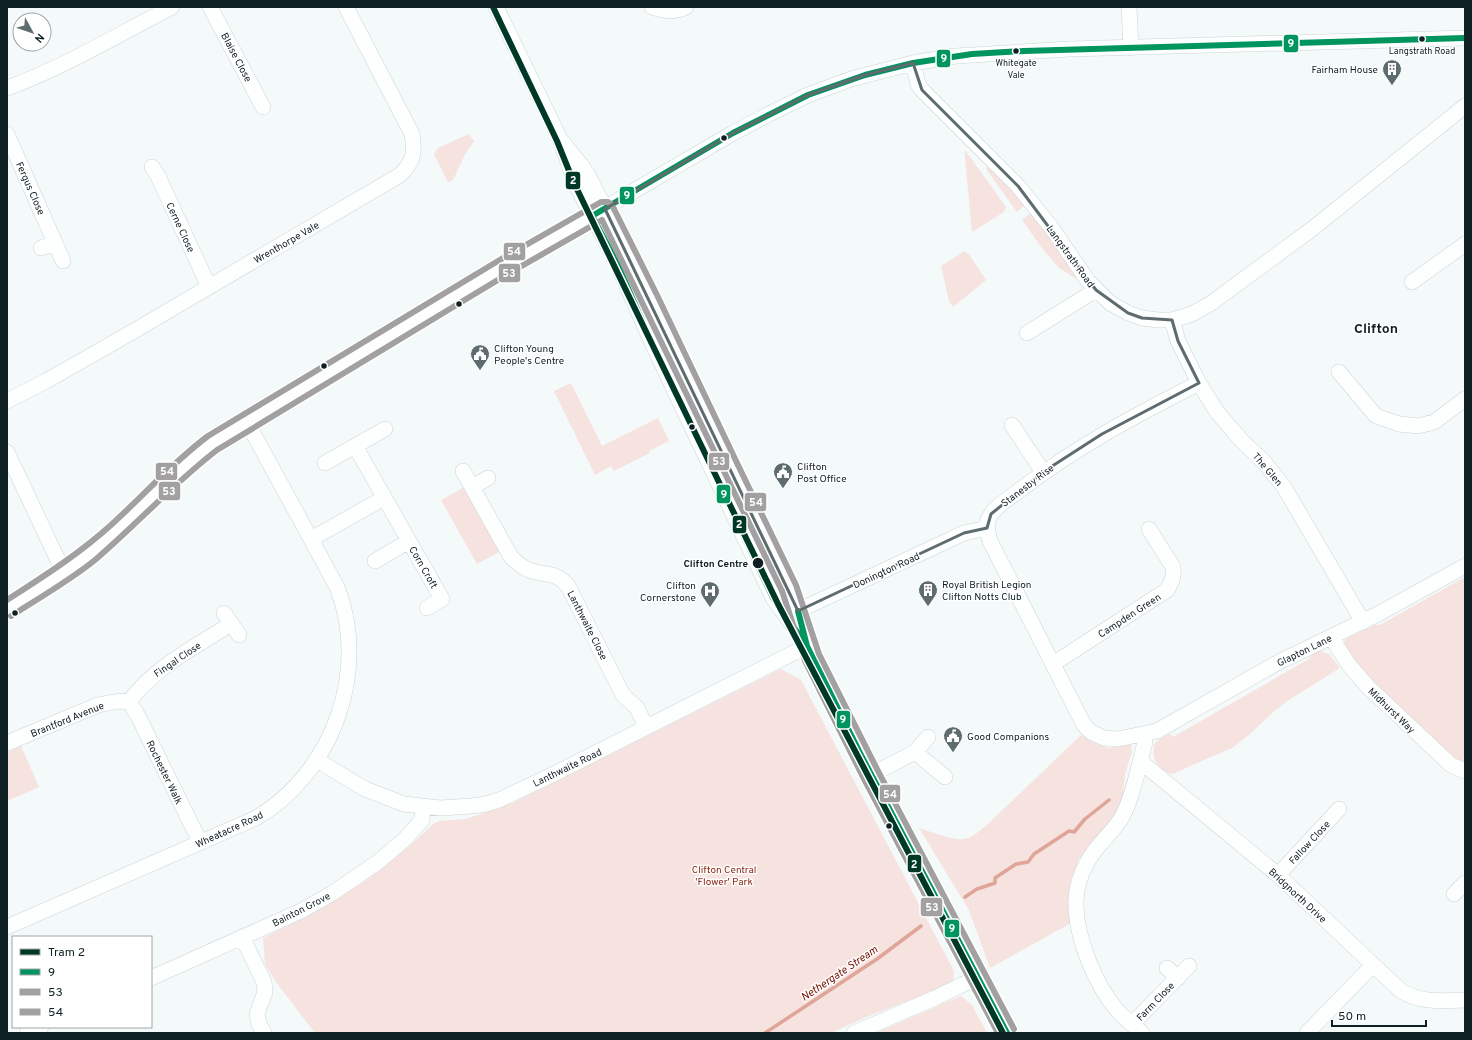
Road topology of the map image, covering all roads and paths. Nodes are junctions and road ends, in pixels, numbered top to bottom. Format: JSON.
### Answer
{"nodes":[{"id":1,"x":172,"y":7,"type":"edge"},
{"id":2,"x":210,"y":7,"type":"edge"},
{"id":3,"x":346,"y":7,"type":"edge"},
{"id":4,"x":496,"y":7,"type":"edge"},
{"id":5,"x":652,"y":7,"type":"edge"},
{"id":6,"x":686,"y":7,"type":"edge"},
{"id":7,"x":1129,"y":7,"type":"edge"},
{"id":8,"x":1465,"y":38,"type":"edge"},
{"id":9,"x":1131,"y":48,"type":"junction"},
{"id":10,"x":913,"y":63,"type":"junction"},
{"id":11,"x":7,"y":88,"type":"edge"},
{"id":12,"x":1465,"y":106,"type":"edge"},
{"id":13,"x":263,"y":107,"type":"dead end"},
{"id":14,"x":7,"y":134,"type":"edge"},
{"id":15,"x":152,"y":167,"type":"dead end"},
{"id":16,"x":599,"y":212,"type":"junction"},
{"id":17,"x":1465,"y":244,"type":"edge"},
{"id":18,"x":63,"y":261,"type":"dead end"},
{"id":19,"x":1412,"y":282,"type":"dead end"},
{"id":20,"x":209,"y":287,"type":"junction"},
{"id":21,"x":1096,"y":290,"type":"junction"},
{"id":22,"x":1172,"y":320,"type":"junction"},
{"id":23,"x":1023,"y":334,"type":"dead end"},
{"id":24,"x":1339,"y":372,"type":"dead end"},
{"id":25,"x":1199,"y":383,"type":"junction"},
{"id":26,"x":1465,"y":399,"type":"edge"},
{"id":27,"x":7,"y":401,"type":"edge"},
{"id":28,"x":247,"y":422,"type":"junction"},
{"id":29,"x":1010,"y":423,"type":"dead end"},
{"id":30,"x":385,"y":429,"type":"dead end"},
{"id":31,"x":355,"y":446,"type":"junction"},
{"id":32,"x":7,"y":452,"type":"edge"},
{"id":33,"x":325,"y":463,"type":"dead end"},
{"id":34,"x":463,"y":471,"type":"dead end"},
{"id":35,"x":1043,"y":472,"type":"junction"},
{"id":36,"x":488,"y":478,"type":"dead end"},
{"id":37,"x":472,"y":487,"type":"junction"},
{"id":38,"x":384,"y":498,"type":"junction"},
{"id":39,"x":987,"y":528,"type":"junction"},
{"id":40,"x":1149,"y":529,"type":"dead end"},
{"id":41,"x":311,"y":539,"type":"junction"},
{"id":42,"x":409,"y":541,"type":"junction"},
{"id":43,"x":375,"y":561,"type":"dead end"},
{"id":44,"x":1465,"y":566,"type":"edge"},
{"id":45,"x":64,"y":573,"type":"junction"},
{"id":46,"x":426,"y":608,"type":"dead end"},
{"id":47,"x":7,"y":609,"type":"edge"},
{"id":48,"x":792,"y":614,"type":"junction"},
{"id":49,"x":1363,"y":622,"type":"junction"},
{"id":50,"x":231,"y":624,"type":"dead end"},
{"id":51,"x":1331,"y":637,"type":"junction"},
{"id":52,"x":807,"y":646,"type":"junction"},
{"id":53,"x":1053,"y":664,"type":"junction"},
{"id":54,"x":129,"y":702,"type":"junction"},
{"id":55,"x":646,"y":727,"type":"junction"},
{"id":56,"x":1143,"y":734,"type":"junction"},
{"id":57,"x":928,"y":737,"type":"dead end"},
{"id":58,"x":7,"y":743,"type":"edge"},
{"id":59,"x":915,"y":752,"type":"junction"},
{"id":60,"x":317,"y":760,"type":"junction"},
{"id":61,"x":1140,"y":761,"type":"junction"},
{"id":62,"x":1465,"y":771,"type":"edge"},
{"id":63,"x":871,"y":775,"type":"junction"},
{"id":64,"x":945,"y":777,"type":"dead end"},
{"id":65,"x":423,"y":807,"type":"junction"},
{"id":66,"x":1339,"y":809,"type":"dead end"},
{"id":67,"x":200,"y":842,"type":"junction"},
{"id":68,"x":1278,"y":875,"type":"junction"},
{"id":69,"x":7,"y":927,"type":"edge"},
{"id":70,"x":242,"y":937,"type":"junction"},
{"id":71,"x":1373,"y":965,"type":"junction"},
{"id":72,"x":1189,"y":966,"type":"dead end"},
{"id":73,"x":978,"y":977,"type":"junction"},
{"id":74,"x":152,"y":978,"type":"edge"},
{"id":75,"x":1465,"y":1000,"type":"edge"},
{"id":76,"x":39,"y":1028,"type":"edge"},
{"id":77,"x":1137,"y":1028,"type":"edge"},
{"id":78,"x":27,"y":1033,"type":"edge"},
{"id":79,"x":264,"y":1033,"type":"edge"},
{"id":80,"x":854,"y":1033,"type":"edge"},
{"id":81,"x":1007,"y":1033,"type":"edge"},
{"id":82,"x":1308,"y":1033,"type":"edge"}],
"edges":[{"from":1,"to":11,"type":"street"},
{"from":2,"to":13,"type":"street","name":"Blaise Close"},
{"from":3,"to":20,"type":"street","name":"Wrenthorpe Vale"},
{"from":4,"to":16,"type":"street"},
{"from":5,"to":6,"type":"street"},
{"from":7,"to":9,"type":"street"},
{"from":8,"to":9,"type":"street"},
{"from":9,"to":10,"type":"street"},
{"from":10,"to":16,"type":"street"},
{"from":10,"to":21,"type":"street","name":"Langstrath Road"},
{"from":12,"to":22,"type":"street","name":"Langstrath Road"},
{"from":14,"to":18,"type":"street","name":"Fergus Close"},
{"from":15,"to":20,"type":"street","name":"Cerne Close"},
{"from":16,"to":28,"type":"street"},
{"from":16,"to":48,"type":"street"},
{"from":17,"to":19,"type":"street"},
{"from":20,"to":27,"type":"street","name":"Wrenthorpe Vale"},
{"from":21,"to":22,"type":"street","name":"Langstrath Road"},
{"from":21,"to":23,"type":"street"},
{"from":22,"to":25,"type":"street","name":"The Glen"},
{"from":24,"to":26,"type":"street"},
{"from":25,"to":35,"type":"street","name":"Stanesby Rise"},
{"from":25,"to":49,"type":"street","name":"The Glen"},
{"from":28,"to":41,"type":"street","name":"Wheatacre Road"},
{"from":28,"to":45,"type":"street"},
{"from":29,"to":35,"type":"street"},
{"from":30,"to":31,"type":"street"},
{"from":31,"to":33,"type":"street"},
{"from":31,"to":38,"type":"street","name":"Corn Croft"},
{"from":32,"to":45,"type":"street"},
{"from":34,"to":37,"type":"street","name":"Lanthwaite Close"},
{"from":35,"to":39,"type":"street","name":"Stanesby Rise"},
{"from":36,"to":37,"type":"street"},
{"from":37,"to":55,"type":"street","name":"Lanthwaite Close"},
{"from":38,"to":41,"type":"street"},
{"from":38,"to":42,"type":"street","name":"Corn Croft"},
{"from":39,"to":48,"type":"street","name":"Donington Road"},
{"from":39,"to":53,"type":"street"},
{"from":40,"to":53,"type":"street","name":"Campden Green"},
{"from":41,"to":60,"type":"street","name":"Wheatacre Road"},
{"from":42,"to":43,"type":"street","name":"Corn Croft"},
{"from":42,"to":46,"type":"street","name":"Corn Croft"},
{"from":44,"to":49,"type":"street","name":"Glapton Lane"},
{"from":45,"to":47,"type":"street"},
{"from":48,"to":52,"type":"street"},
{"from":49,"to":51,"type":"street","name":"Glapton Lane"},
{"from":50,"to":54,"type":"street","name":"Fingal Close"},
{"from":51,"to":56,"type":"street","name":"Glapton Lane"},
{"from":51,"to":62,"type":"street","name":"Midhurst Way"},
{"from":52,"to":55,"type":"street","name":"Lanthwaite Road"},
{"from":52,"to":63,"type":"street"},
{"from":53,"to":56,"type":"street"},
{"from":54,"to":58,"type":"street","name":"Brantford Avenue"},
{"from":54,"to":67,"type":"street","name":"Rochester Walk"},
{"from":55,"to":65,"type":"street","name":"Lanthwaite Road"},
{"from":56,"to":61,"type":"street"},
{"from":57,"to":59,"type":"street"},
{"from":59,"to":63,"type":"street"},
{"from":59,"to":64,"type":"street"},
{"from":60,"to":65,"type":"street","name":"Lanthwaite Road"},
{"from":60,"to":67,"type":"street","name":"Wheatacre Road"},
{"from":61,"to":68,"type":"street","name":"Bridgnorth Drive"},
{"from":61,"to":77,"type":"street"},
{"from":63,"to":73,"type":"street"},
{"from":65,"to":70,"type":"street","name":"Bainton Grove"},
{"from":66,"to":68,"type":"street","name":"Fallow Close"},
{"from":67,"to":69,"type":"street","name":"Wheatacre Road"},
{"from":68,"to":71,"type":"street","name":"Bridgnorth Drive"},
{"from":70,"to":74,"type":"street","name":"Bainton Grove"},
{"from":70,"to":79,"type":"street"},
{"from":71,"to":75,"type":"street","name":"Bridgnorth Drive"},
{"from":71,"to":82,"type":"street"},
{"from":72,"to":77,"type":"street","name":"Farm Close"},
{"from":73,"to":80,"type":"street"},
{"from":73,"to":81,"type":"street"},
{"from":76,"to":78,"type":"street"}]}
